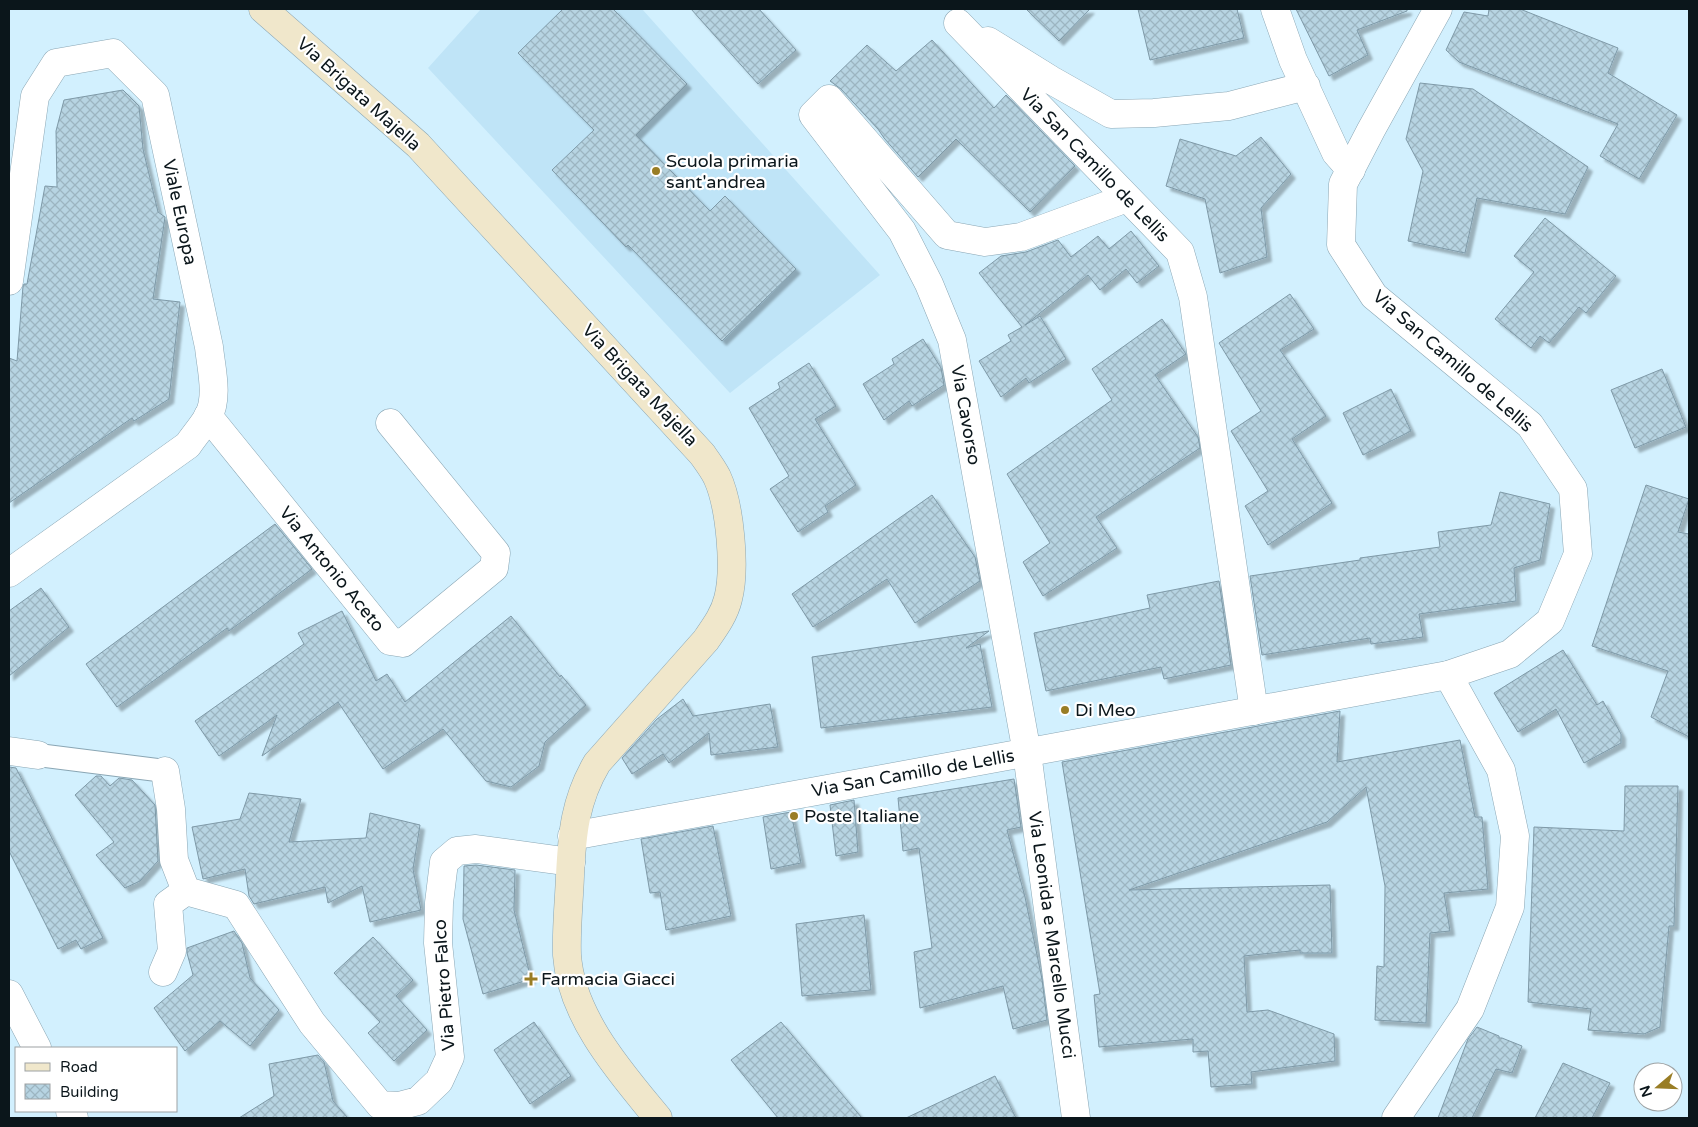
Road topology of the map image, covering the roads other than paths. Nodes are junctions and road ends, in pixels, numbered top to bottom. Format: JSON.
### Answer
{"nodes":[{"id":1,"x":263,"y":9,"type":"edge"},
{"id":2,"x":1275,"y":9,"type":"edge"},
{"id":3,"x":1438,"y":9,"type":"edge"},
{"id":4,"x":1306,"y":86,"type":"junction"},
{"id":5,"x":1351,"y":170,"type":"junction"},
{"id":6,"x":1127,"y":198,"type":"junction"},
{"id":7,"x":9,"y":281,"type":"edge"},
{"id":8,"x":208,"y":416,"type":"junction"},
{"id":9,"x":390,"y":422,"type":"dead end"},
{"id":10,"x":9,"y":573,"type":"edge"},
{"id":11,"x":1448,"y":675,"type":"junction"},
{"id":12,"x":1254,"y":711,"type":"junction"},
{"id":13,"x":9,"y":751,"type":"edge"},
{"id":14,"x":1027,"y":752,"type":"junction"},
{"id":15,"x":38,"y":755,"type":"joint"},
{"id":16,"x":165,"y":771,"type":"joint"},
{"id":17,"x":572,"y":849,"type":"junction"},
{"id":18,"x":186,"y":891,"type":"junction"},
{"id":19,"x":163,"y":972,"type":"dead end"},
{"id":20,"x":9,"y":994,"type":"edge"},
{"id":21,"x":36,"y":1047,"type":"edge"},
{"id":22,"x":658,"y":1118,"type":"edge"},
{"id":23,"x":1076,"y":1118,"type":"edge"},
{"id":24,"x":1396,"y":1118,"type":"edge"}],
"edges":[{"from":1,"to":17,"type":"main road","name":"Via Brigata Majella"},
{"from":2,"to":4,"type":"street"},
{"from":3,"to":5,"type":"street","name":"Via San Camillo de Lellis"},
{"from":4,"to":5,"type":"street"},
{"from":4,"to":6,"type":"street","name":"Via San Camillo de Lellis"},
{"from":5,"to":11,"type":"street","name":"Via San Camillo de Lellis"},
{"from":6,"to":12,"type":"street","name":"Via San Camillo de Lellis"},
{"from":6,"to":14,"type":"street","name":"Via Cavorso"},
{"from":7,"to":8,"type":"street","name":"Viale Europa"},
{"from":8,"to":9,"type":"street","name":"Via Antonio Aceto"},
{"from":8,"to":10,"type":"street","name":"Viale Europa"},
{"from":11,"to":12,"type":"street","name":"Via San Camillo de Lellis"},
{"from":11,"to":24,"type":"street"},
{"from":12,"to":14,"type":"street","name":"Via San Camillo de Lellis"},
{"from":13,"to":15,"type":"street"},
{"from":14,"to":17,"type":"street","name":"Via San Camillo de Lellis"},
{"from":14,"to":23,"type":"street","name":"Via Leonida e Marcello Mucci"},
{"from":15,"to":16,"type":"street"},
{"from":16,"to":18,"type":"street"},
{"from":17,"to":18,"type":"street","name":"Via Pietro Falco"},
{"from":17,"to":22,"type":"main road","name":"Via Brigata Majella"},
{"from":18,"to":19,"type":"street"},
{"from":20,"to":21,"type":"street"}]}
